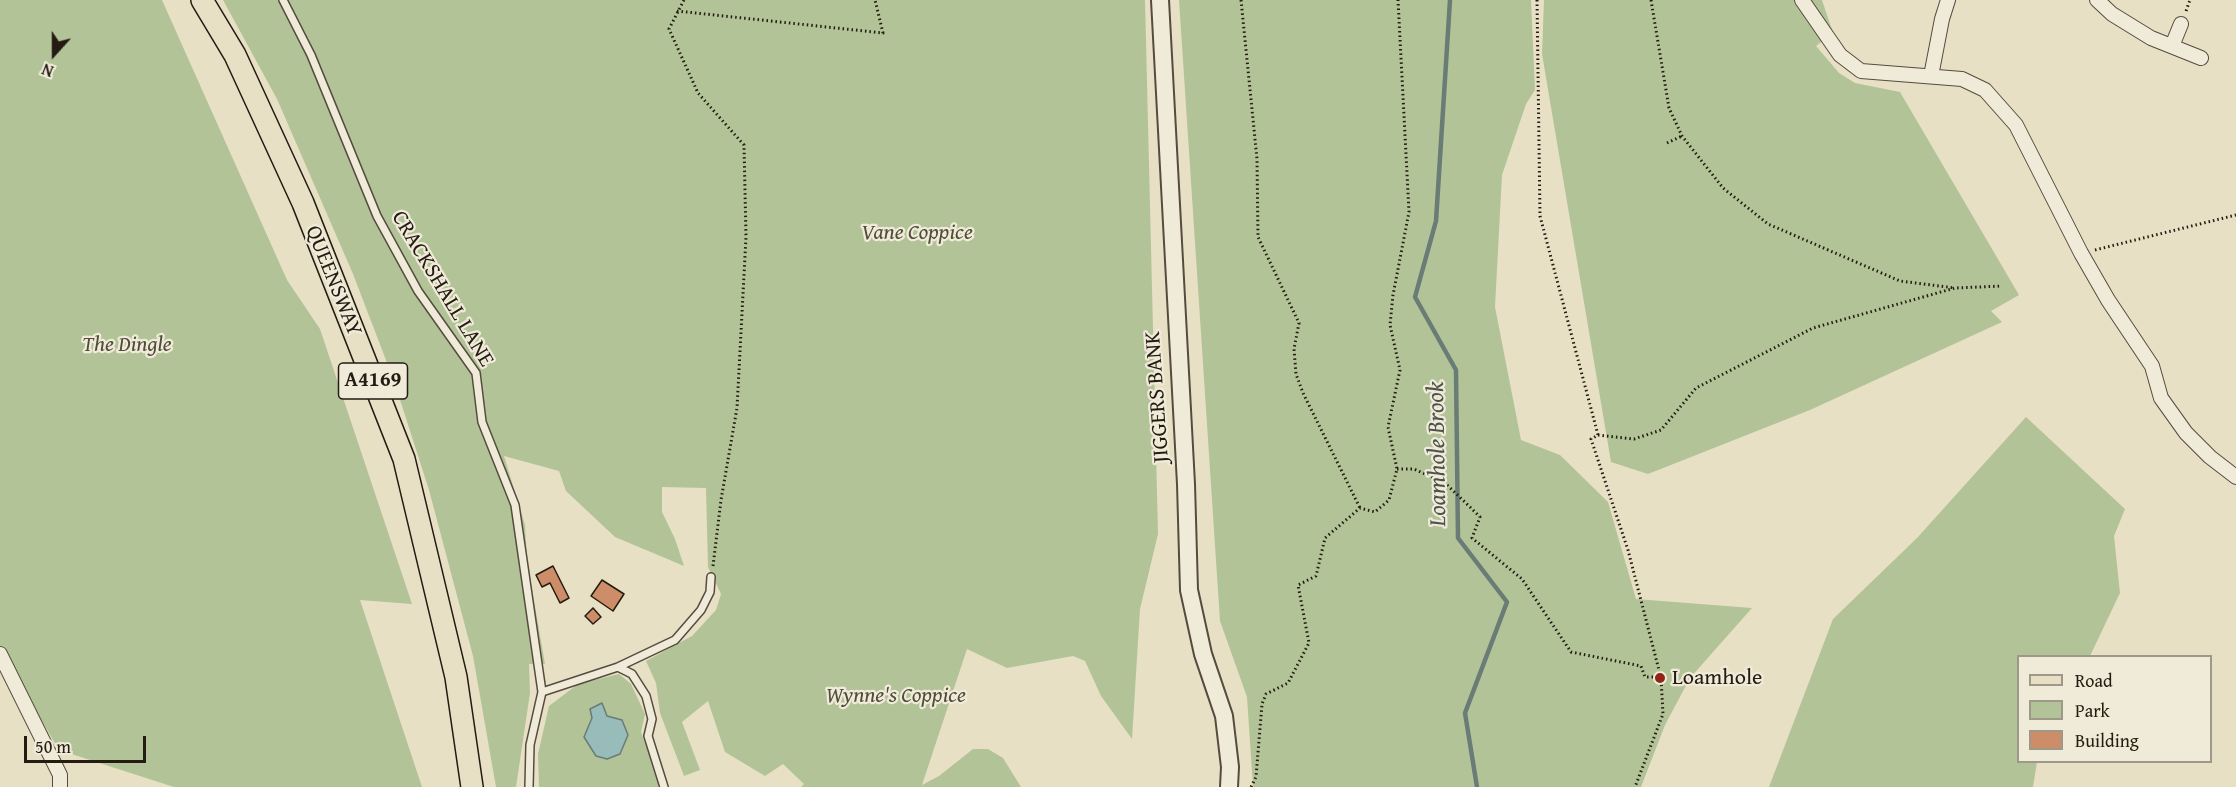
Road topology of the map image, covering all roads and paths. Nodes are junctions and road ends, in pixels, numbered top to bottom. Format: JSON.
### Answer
{"nodes":[{"id":1,"x":202,"y":0,"type":"edge"},
{"id":2,"x":283,"y":0,"type":"edge"},
{"id":3,"x":684,"y":0,"type":"edge"},
{"id":4,"x":874,"y":0,"type":"edge"},
{"id":5,"x":1160,"y":0,"type":"edge"},
{"id":6,"x":1241,"y":0,"type":"edge"},
{"id":7,"x":1398,"y":0,"type":"edge"},
{"id":8,"x":1538,"y":0,"type":"edge"},
{"id":9,"x":1651,"y":0,"type":"edge"},
{"id":10,"x":1802,"y":0,"type":"edge"},
{"id":11,"x":1948,"y":0,"type":"edge"},
{"id":12,"x":2097,"y":0,"type":"edge"},
{"id":13,"x":676,"y":11,"type":"junction"},
{"id":14,"x":2181,"y":24,"type":"dead end"},
{"id":15,"x":2172,"y":46,"type":"junction"},
{"id":16,"x":2201,"y":58,"type":"dead end"},
{"id":17,"x":1931,"y":75,"type":"junction"},
{"id":18,"x":1682,"y":136,"type":"junction"},
{"id":19,"x":1667,"y":143,"type":"dead end"},
{"id":20,"x":2236,"y":215,"type":"edge"},
{"id":21,"x":2081,"y":253,"type":"junction"},
{"id":22,"x":2002,"y":286,"type":"dead end"},
{"id":23,"x":1955,"y":288,"type":"junction"},
{"id":24,"x":1598,"y":435,"type":"junction"},
{"id":25,"x":1397,"y":469,"type":"junction"},
{"id":26,"x":2236,"y":477,"type":"edge"},
{"id":27,"x":1360,"y":508,"type":"junction"},
{"id":28,"x":711,"y":577,"type":"joint"},
{"id":29,"x":0,"y":654,"type":"edge"},
{"id":30,"x":618,"y":668,"type":"junction"},
{"id":31,"x":1660,"y":677,"type":"junction"},
{"id":32,"x":542,"y":692,"type":"junction"},
{"id":33,"x":60,"y":787,"type":"edge"},
{"id":34,"x":472,"y":787,"type":"edge"},
{"id":35,"x":529,"y":787,"type":"edge"},
{"id":36,"x":664,"y":787,"type":"edge"},
{"id":37,"x":1229,"y":787,"type":"edge"},
{"id":38,"x":1251,"y":787,"type":"edge"},
{"id":39,"x":1635,"y":787,"type":"edge"}],
"edges":[{"from":1,"to":34,"type":"main road","name":"QUEENSWAY","number":"A4169"},
{"from":2,"to":32,"type":"lane","name":"CRACKSHALL LANE"},
{"from":3,"to":13,"type":"path"},
{"from":4,"to":13,"type":"path"},
{"from":5,"to":37,"type":"street","name":"JIGGERS BANK"},
{"from":6,"to":27,"type":"path"},
{"from":7,"to":25,"type":"path"},
{"from":8,"to":24,"type":"path"},
{"from":9,"to":18,"type":"path"},
{"from":10,"to":17,"type":"street"},
{"from":11,"to":17,"type":"street"},
{"from":12,"to":15,"type":"street"},
{"from":13,"to":28,"type":"path"},
{"from":14,"to":15,"type":"street"},
{"from":15,"to":16,"type":"street"},
{"from":17,"to":21,"type":"street"},
{"from":18,"to":19,"type":"path"},
{"from":18,"to":23,"type":"path"},
{"from":20,"to":21,"type":"path"},
{"from":21,"to":26,"type":"street"},
{"from":22,"to":23,"type":"path"},
{"from":23,"to":24,"type":"path"},
{"from":24,"to":31,"type":"path"},
{"from":25,"to":27,"type":"path"},
{"from":25,"to":31,"type":"path"},
{"from":27,"to":38,"type":"path"},
{"from":28,"to":30,"type":"lane"},
{"from":29,"to":33,"type":"street"},
{"from":30,"to":32,"type":"lane"},
{"from":30,"to":36,"type":"lane"},
{"from":31,"to":39,"type":"path"},
{"from":32,"to":35,"type":"lane","name":"CRACKSHALL LANE"}]}
